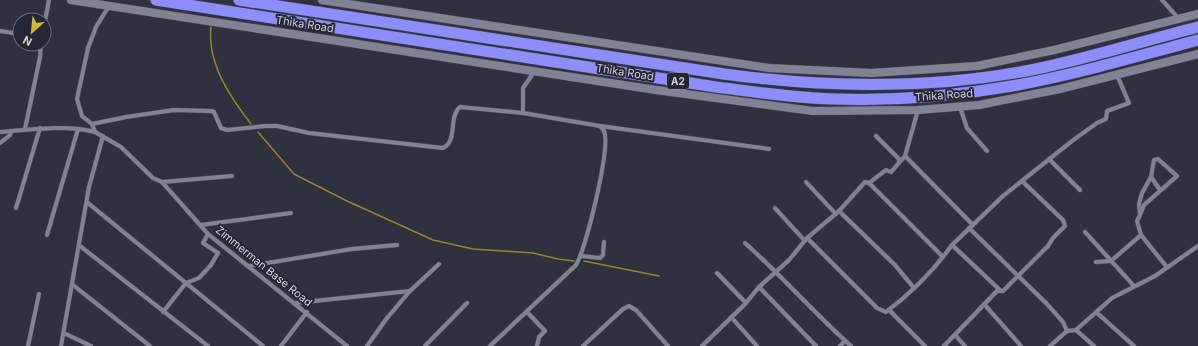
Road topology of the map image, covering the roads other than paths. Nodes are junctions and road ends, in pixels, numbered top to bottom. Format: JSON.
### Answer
{"nodes":[{"id":1,"x":49,"y":0,"type":"edge"},
{"id":2,"x":71,"y":0,"type":"edge"},
{"id":3,"x":156,"y":0,"type":"edge"},
{"id":4,"x":239,"y":0,"type":"edge"},
{"id":5,"x":322,"y":0,"type":"edge"},
{"id":6,"x":1162,"y":0,"type":"edge"},
{"id":7,"x":354,"y":2,"type":"edge"},
{"id":8,"x":109,"y":6,"type":"junction"},
{"id":9,"x":47,"y":12,"type":"edge"},
{"id":10,"x":1198,"y":14,"type":"edge"},
{"id":11,"x":1179,"y":19,"type":"junction"},
{"id":12,"x":1198,"y":27,"type":"edge"},
{"id":13,"x":0,"y":31,"type":"edge"},
{"id":14,"x":12,"y":33,"type":"edge"},
{"id":15,"x":1198,"y":40,"type":"edge"},
{"id":16,"x":40,"y":52,"type":"edge"},
{"id":17,"x":1198,"y":54,"type":"edge"},
{"id":18,"x":534,"y":71,"type":"junction"},
{"id":19,"x":1117,"y":75,"type":"junction"},
{"id":20,"x":960,"y":107,"type":"junction"},
{"id":21,"x":918,"y":110,"type":"junction"},
{"id":22,"x":523,"y":113,"type":"junction"},
{"id":23,"x":92,"y":124,"type":"junction"},
{"id":24,"x":600,"y":126,"type":"junction"},
{"id":25,"x":40,"y":128,"type":"junction"},
{"id":26,"x":25,"y":129,"type":"junction"},
{"id":27,"x":78,"y":129,"type":"junction"},
{"id":28,"x":11,"y":131,"type":"junction"},
{"id":29,"x":0,"y":132,"type":"edge"},
{"id":30,"x":95,"y":132,"type":"junction"},
{"id":31,"x":103,"y":136,"type":"junction"},
{"id":32,"x":876,"y":136,"type":"dead end"},
{"id":33,"x":0,"y":143,"type":"edge"},
{"id":34,"x":769,"y":149,"type":"dead end"},
{"id":35,"x":987,"y":151,"type":"dead end"},
{"id":36,"x":905,"y":156,"type":"junction"},
{"id":37,"x":1049,"y":159,"type":"junction"},
{"id":38,"x":899,"y":162,"type":"junction"},
{"id":39,"x":232,"y":176,"type":"dead end"},
{"id":40,"x":1151,"y":177,"type":"junction"},
{"id":41,"x":1022,"y":181,"type":"junction"},
{"id":42,"x":162,"y":182,"type":"junction"},
{"id":43,"x":806,"y":182,"type":"dead end"},
{"id":44,"x":870,"y":183,"type":"junction"},
{"id":45,"x":1080,"y":190,"type":"dead end"},
{"id":46,"x":1160,"y":190,"type":"junction"},
{"id":47,"x":88,"y":203,"type":"junction"},
{"id":48,"x":16,"y":208,"type":"dead end"},
{"id":49,"x":775,"y":208,"type":"dead end"},
{"id":50,"x":838,"y":212,"type":"junction"},
{"id":51,"x":290,"y":213,"type":"dead end"},
{"id":52,"x":1140,"y":215,"type":"junction"},
{"id":53,"x":973,"y":224,"type":"junction"},
{"id":54,"x":201,"y":226,"type":"junction"},
{"id":55,"x":969,"y":228,"type":"junction"},
{"id":56,"x":1085,"y":232,"type":"dead end"},
{"id":57,"x":208,"y":234,"type":"junction"},
{"id":58,"x":47,"y":235,"type":"dead end"},
{"id":59,"x":1141,"y":235,"type":"junction"},
{"id":60,"x":806,"y":240,"type":"junction"},
{"id":61,"x":604,"y":242,"type":"dead end"},
{"id":62,"x":745,"y":243,"type":"dead end"},
{"id":63,"x":952,"y":245,"type":"junction"},
{"id":64,"x":80,"y":246,"type":"junction"},
{"id":65,"x":396,"y":246,"type":"dead end"},
{"id":66,"x":1198,"y":246,"type":"edge"},
{"id":67,"x":582,"y":256,"type":"junction"},
{"id":68,"x":943,"y":257,"type":"junction"},
{"id":69,"x":1112,"y":261,"type":"junction"},
{"id":70,"x":1096,"y":262,"type":"dead end"},
{"id":71,"x":439,"y":264,"type":"dead end"},
{"id":72,"x":249,"y":266,"type":"junction"},
{"id":73,"x":1166,"y":266,"type":"junction"},
{"id":74,"x":777,"y":272,"type":"junction"},
{"id":75,"x":717,"y":273,"type":"dead end"},
{"id":76,"x":1018,"y":275,"type":"junction"},
{"id":77,"x":186,"y":283,"type":"junction"},
{"id":78,"x":73,"y":285,"type":"junction"},
{"id":79,"x":1134,"y":286,"type":"junction"},
{"id":80,"x":759,"y":287,"type":"junction"},
{"id":81,"x":914,"y":288,"type":"junction"},
{"id":82,"x":410,"y":291,"type":"junction"},
{"id":83,"x":1001,"y":291,"type":"junction"},
{"id":84,"x":39,"y":294,"type":"dead end"},
{"id":85,"x":295,"y":303,"type":"junction"},
{"id":86,"x":467,"y":303,"type":"dead end"},
{"id":87,"x":746,"y":303,"type":"junction"},
{"id":88,"x":984,"y":304,"type":"junction"},
{"id":89,"x":889,"y":310,"type":"junction"},
{"id":90,"x":163,"y":312,"type":"junction"},
{"id":91,"x":307,"y":312,"type":"junction"},
{"id":92,"x":527,"y":312,"type":"junction"},
{"id":93,"x":1096,"y":312,"type":"junction"},
{"id":94,"x":731,"y":317,"type":"junction"},
{"id":95,"x":1076,"y":330,"type":"junction"},
{"id":96,"x":1067,"y":331,"type":"junction"},
{"id":97,"x":64,"y":334,"type":"junction"},
{"id":98,"x":956,"y":336,"type":"junction"},
{"id":99,"x":845,"y":341,"type":"junction"},
{"id":100,"x":28,"y":346,"type":"edge"},
{"id":101,"x":61,"y":346,"type":"edge"},
{"id":102,"x":91,"y":346,"type":"edge"},
{"id":103,"x":150,"y":346,"type":"edge"},
{"id":104,"x":208,"y":346,"type":"edge"},
{"id":105,"x":263,"y":346,"type":"edge"},
{"id":106,"x":281,"y":346,"type":"edge"},
{"id":107,"x":347,"y":346,"type":"edge"},
{"id":108,"x":367,"y":346,"type":"edge"},
{"id":109,"x":425,"y":346,"type":"edge"},
{"id":110,"x":490,"y":346,"type":"edge"},
{"id":111,"x":537,"y":346,"type":"edge"},
{"id":112,"x":583,"y":346,"type":"edge"},
{"id":113,"x":668,"y":346,"type":"edge"},
{"id":114,"x":702,"y":346,"type":"edge"},
{"id":115,"x":757,"y":346,"type":"edge"},
{"id":116,"x":816,"y":346,"type":"edge"},
{"id":117,"x":840,"y":346,"type":"edge"},
{"id":118,"x":851,"y":346,"type":"edge"},
{"id":119,"x":925,"y":346,"type":"edge"},
{"id":120,"x":944,"y":346,"type":"edge"},
{"id":121,"x":965,"y":346,"type":"edge"},
{"id":122,"x":1022,"y":346,"type":"edge"},
{"id":123,"x":1050,"y":346,"type":"edge"},
{"id":124,"x":1094,"y":346,"type":"edge"},
{"id":125,"x":1134,"y":346,"type":"edge"}],
"edges":[{"from":1,"to":9,"type":"street"},
{"from":2,"to":8,"type":"main road","name":"Thika Road"},
{"from":3,"to":15,"type":"highway","name":"Thika Road","number":"A2"},
{"from":4,"to":12,"type":"highway","name":"Thika Road","number":"A2"},
{"from":5,"to":7,"type":"main road"},
{"from":6,"to":11,"type":"street"},
{"from":7,"to":11,"type":"main road"},
{"from":8,"to":18,"type":"main road","name":"Thika Road"},
{"from":8,"to":23,"type":"street"},
{"from":10,"to":11,"type":"main road"},
{"from":13,"to":14,"type":"street"},
{"from":16,"to":26,"type":"street"},
{"from":17,"to":19,"type":"main road","name":"Thika Road"},
{"from":18,"to":21,"type":"main road","name":"Thika Road"},
{"from":18,"to":22,"type":"street"},
{"from":19,"to":20,"type":"main road","name":"Thika Road"},
{"from":19,"to":37,"type":"street"},
{"from":20,"to":21,"type":"main road","name":"Thika Road"},
{"from":20,"to":35,"type":"street"},
{"from":21,"to":36,"type":"street"},
{"from":22,"to":23,"type":"street"},
{"from":22,"to":24,"type":"street"},
{"from":23,"to":30,"type":"street"},
{"from":24,"to":34,"type":"street"},
{"from":24,"to":67,"type":"street"},
{"from":25,"to":26,"type":"street","name":"Zimmerman Base Road"},
{"from":25,"to":27,"type":"street","name":"Zimmerman Base Road"},
{"from":25,"to":48,"type":"street"},
{"from":26,"to":28,"type":"street","name":"Zimmerman Base Road"},
{"from":27,"to":30,"type":"street","name":"Zimmerman Base Road"},
{"from":27,"to":58,"type":"street"},
{"from":28,"to":29,"type":"street","name":"Zimmerman Base Road"},
{"from":28,"to":33,"type":"street"},
{"from":30,"to":31,"type":"street","name":"Zimmerman Base Road"},
{"from":31,"to":42,"type":"street","name":"Zimmerman Base Road"},
{"from":31,"to":47,"type":"street"},
{"from":32,"to":38,"type":"street"},
{"from":36,"to":38,"type":"street"},
{"from":36,"to":53,"type":"street"},
{"from":37,"to":41,"type":"street"},
{"from":37,"to":45,"type":"street"},
{"from":38,"to":44,"type":"street"},
{"from":39,"to":42,"type":"street"},
{"from":40,"to":46,"type":"street"},
{"from":40,"to":46,"type":"street"},
{"from":40,"to":52,"type":"street"},
{"from":41,"to":53,"type":"street"},
{"from":41,"to":76,"type":"street"},
{"from":42,"to":54,"type":"street","name":"Zimmerman Base Road"},
{"from":43,"to":50,"type":"street"},
{"from":44,"to":50,"type":"street"},
{"from":44,"to":68,"type":"street"},
{"from":46,"to":52,"type":"street"},
{"from":47,"to":64,"type":"street"},
{"from":47,"to":77,"type":"street"},
{"from":49,"to":60,"type":"street"},
{"from":50,"to":60,"type":"street"},
{"from":50,"to":81,"type":"street"},
{"from":51,"to":54,"type":"street"},
{"from":52,"to":59,"type":"street"},
{"from":53,"to":55,"type":"street"},
{"from":54,"to":57,"type":"street","name":"Zimmerman Base Road"},
{"from":55,"to":63,"type":"street"},
{"from":55,"to":76,"type":"street"},
{"from":56,"to":69,"type":"street"},
{"from":57,"to":72,"type":"street","name":"Zimmerman Base Road"},
{"from":57,"to":77,"type":"street"},
{"from":59,"to":69,"type":"street"},
{"from":59,"to":73,"type":"street"},
{"from":60,"to":74,"type":"street"},
{"from":60,"to":89,"type":"street"},
{"from":61,"to":67,"type":"street"},
{"from":62,"to":74,"type":"street"},
{"from":63,"to":68,"type":"street"},
{"from":63,"to":83,"type":"street"},
{"from":64,"to":78,"type":"street"},
{"from":64,"to":90,"type":"street"},
{"from":65,"to":72,"type":"street"},
{"from":66,"to":73,"type":"street"},
{"from":67,"to":92,"type":"street"},
{"from":68,"to":81,"type":"street"},
{"from":69,"to":70,"type":"street"},
{"from":69,"to":79,"type":"street"},
{"from":71,"to":82,"type":"street"},
{"from":72,"to":85,"type":"street","name":"Zimmerman Base Road"},
{"from":73,"to":79,"type":"street"},
{"from":74,"to":80,"type":"street"},
{"from":74,"to":99,"type":"street"},
{"from":75,"to":87,"type":"street"},
{"from":76,"to":83,"type":"street"},
{"from":76,"to":96,"type":"street"},
{"from":77,"to":90,"type":"street"},
{"from":77,"to":105,"type":"street"},
{"from":78,"to":97,"type":"street"},
{"from":78,"to":103,"type":"street"},
{"from":79,"to":93,"type":"street"},
{"from":80,"to":87,"type":"street"},
{"from":80,"to":116,"type":"street"},
{"from":81,"to":89,"type":"street"},
{"from":82,"to":85,"type":"street"},
{"from":82,"to":108,"type":"street"},
{"from":83,"to":88,"type":"street"},
{"from":84,"to":100,"type":"street"},
{"from":85,"to":91,"type":"street","name":"Zimmerman Base Road"},
{"from":86,"to":109,"type":"street"},
{"from":87,"to":94,"type":"street"},
{"from":88,"to":98,"type":"street"},
{"from":88,"to":122,"type":"street"},
{"from":89,"to":119,"type":"street"},
{"from":90,"to":104,"type":"street"},
{"from":91,"to":106,"type":"street"},
{"from":91,"to":107,"type":"street","name":"Zimmerman Base Road"},
{"from":92,"to":110,"type":"street"},
{"from":92,"to":111,"type":"street"},
{"from":93,"to":95,"type":"street"},
{"from":93,"to":125,"type":"street"},
{"from":94,"to":114,"type":"street"},
{"from":94,"to":115,"type":"street"},
{"from":95,"to":96,"type":"street"},
{"from":95,"to":124,"type":"street"},
{"from":96,"to":123,"type":"street"},
{"from":97,"to":101,"type":"street"},
{"from":97,"to":102,"type":"street"},
{"from":98,"to":120,"type":"street"},
{"from":98,"to":121,"type":"street"},
{"from":99,"to":117,"type":"street"},
{"from":99,"to":118,"type":"street"},
{"from":112,"to":113,"type":"street"}]}
